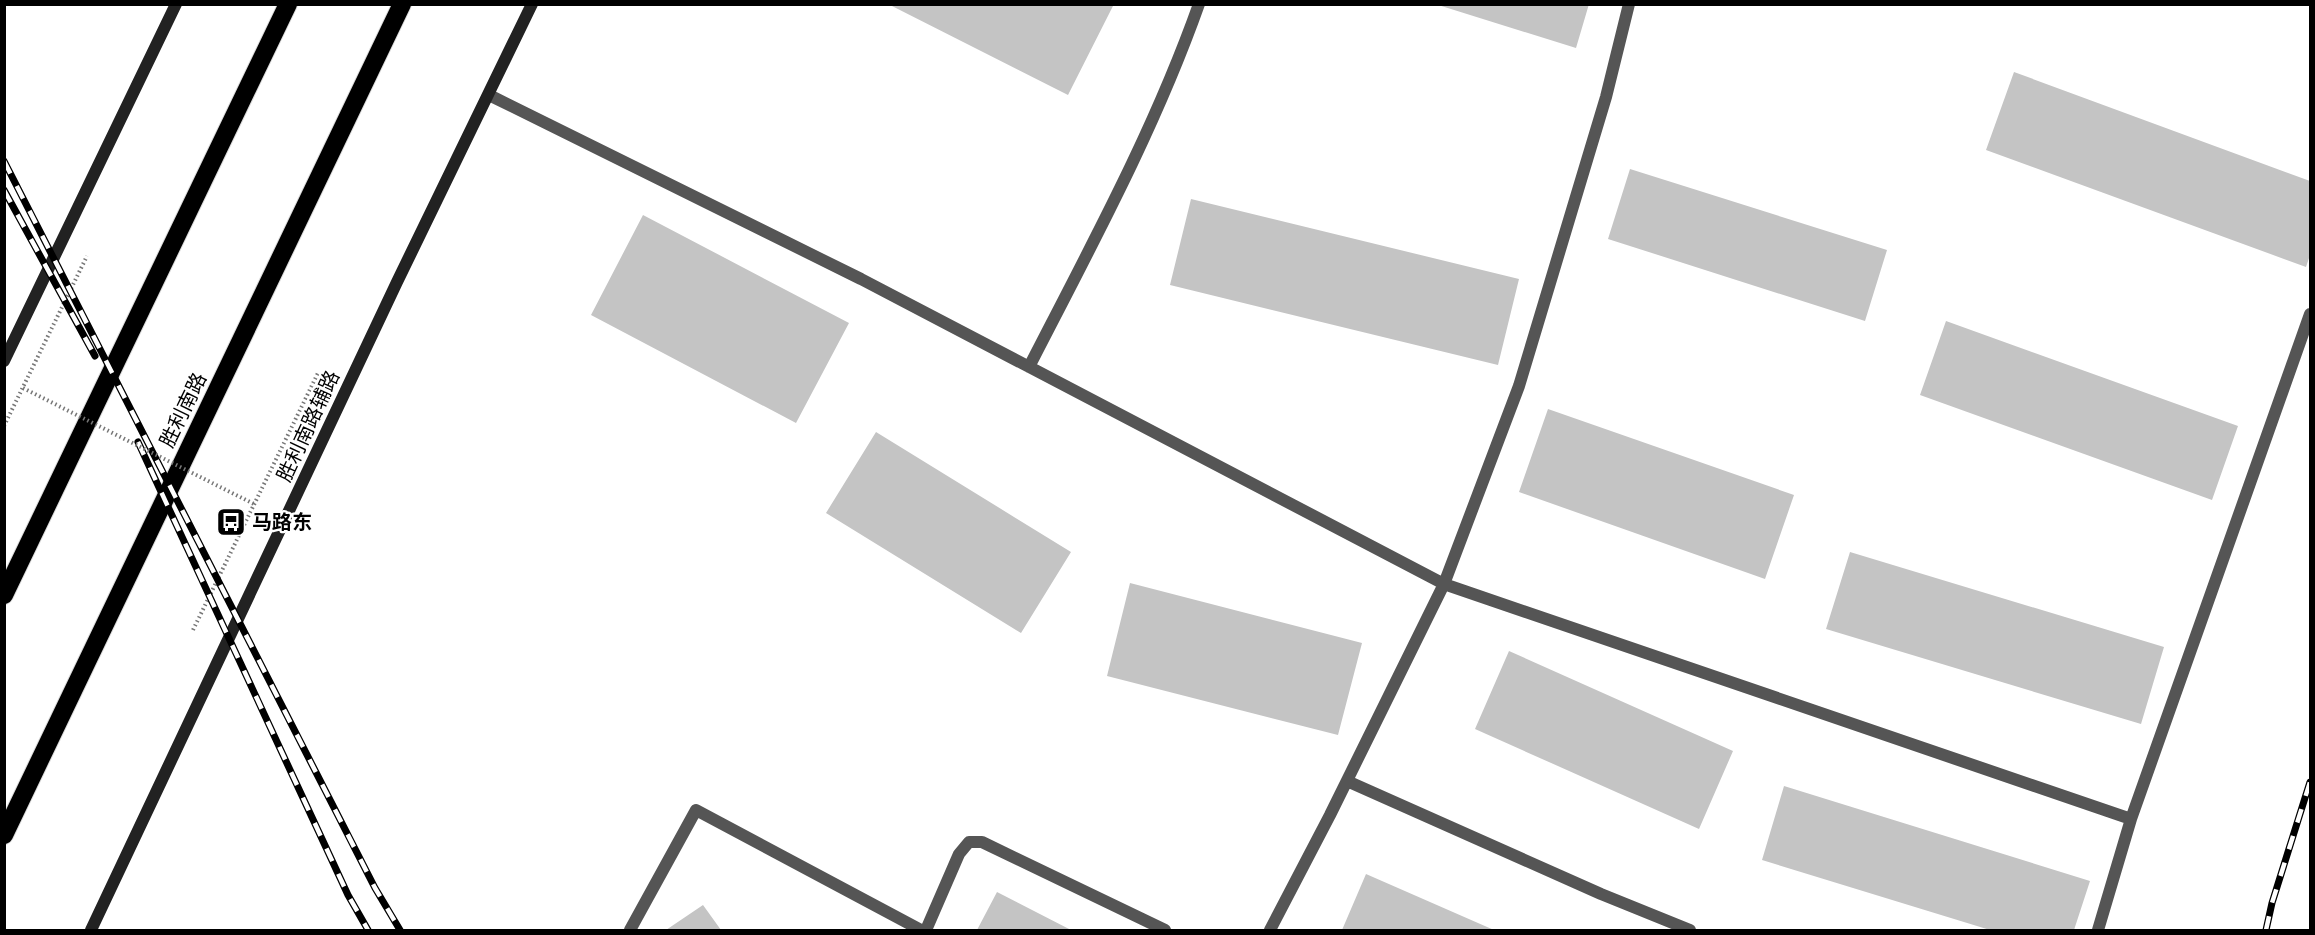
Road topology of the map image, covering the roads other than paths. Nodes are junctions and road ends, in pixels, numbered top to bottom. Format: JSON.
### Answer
{"nodes":[{"id":1,"x":176,"y":4,"type":"edge"},
{"id":2,"x":288,"y":4,"type":"edge"},
{"id":3,"x":402,"y":4,"type":"edge"},
{"id":4,"x":532,"y":4,"type":"edge"},
{"id":5,"x":1199,"y":4,"type":"edge"},
{"id":6,"x":1629,"y":4,"type":"edge"},
{"id":7,"x":489,"y":94,"type":"junction"},
{"id":8,"x":2310,"y":314,"type":"edge"},
{"id":9,"x":4,"y":361,"type":"edge"},
{"id":10,"x":1029,"y":367,"type":"junction"},
{"id":11,"x":1444,"y":584,"type":"junction"},
{"id":12,"x":4,"y":596,"type":"edge"},
{"id":13,"x":1347,"y":781,"type":"junction"},
{"id":14,"x":2131,"y":819,"type":"junction"},
{"id":15,"x":4,"y":835,"type":"edge"},
{"id":16,"x":91,"y":930,"type":"edge"},
{"id":17,"x":630,"y":930,"type":"edge"},
{"id":18,"x":921,"y":930,"type":"edge"},
{"id":19,"x":926,"y":930,"type":"edge"},
{"id":20,"x":1166,"y":930,"type":"edge"},
{"id":21,"x":1270,"y":930,"type":"edge"},
{"id":22,"x":1690,"y":930,"type":"edge"},
{"id":23,"x":2098,"y":930,"type":"edge"}],
"edges":[{"from":1,"to":9,"type":"main road"},
{"from":2,"to":12,"type":"highway"},
{"from":3,"to":15,"type":"highway","name":"胜利南路"},
{"from":4,"to":7,"type":"main road","name":"胜利南路辅路"},
{"from":5,"to":10,"type":"street"},
{"from":6,"to":11,"type":"street"},
{"from":7,"to":10,"type":"street"},
{"from":7,"to":16,"type":"main road","name":"胜利南路辅路"},
{"from":8,"to":14,"type":"street"},
{"from":10,"to":11,"type":"street"},
{"from":11,"to":13,"type":"street"},
{"from":11,"to":14,"type":"street"},
{"from":13,"to":21,"type":"street"},
{"from":13,"to":22,"type":"street"},
{"from":14,"to":23,"type":"street"},
{"from":17,"to":18,"type":"street"},
{"from":19,"to":20,"type":"street"}]}
